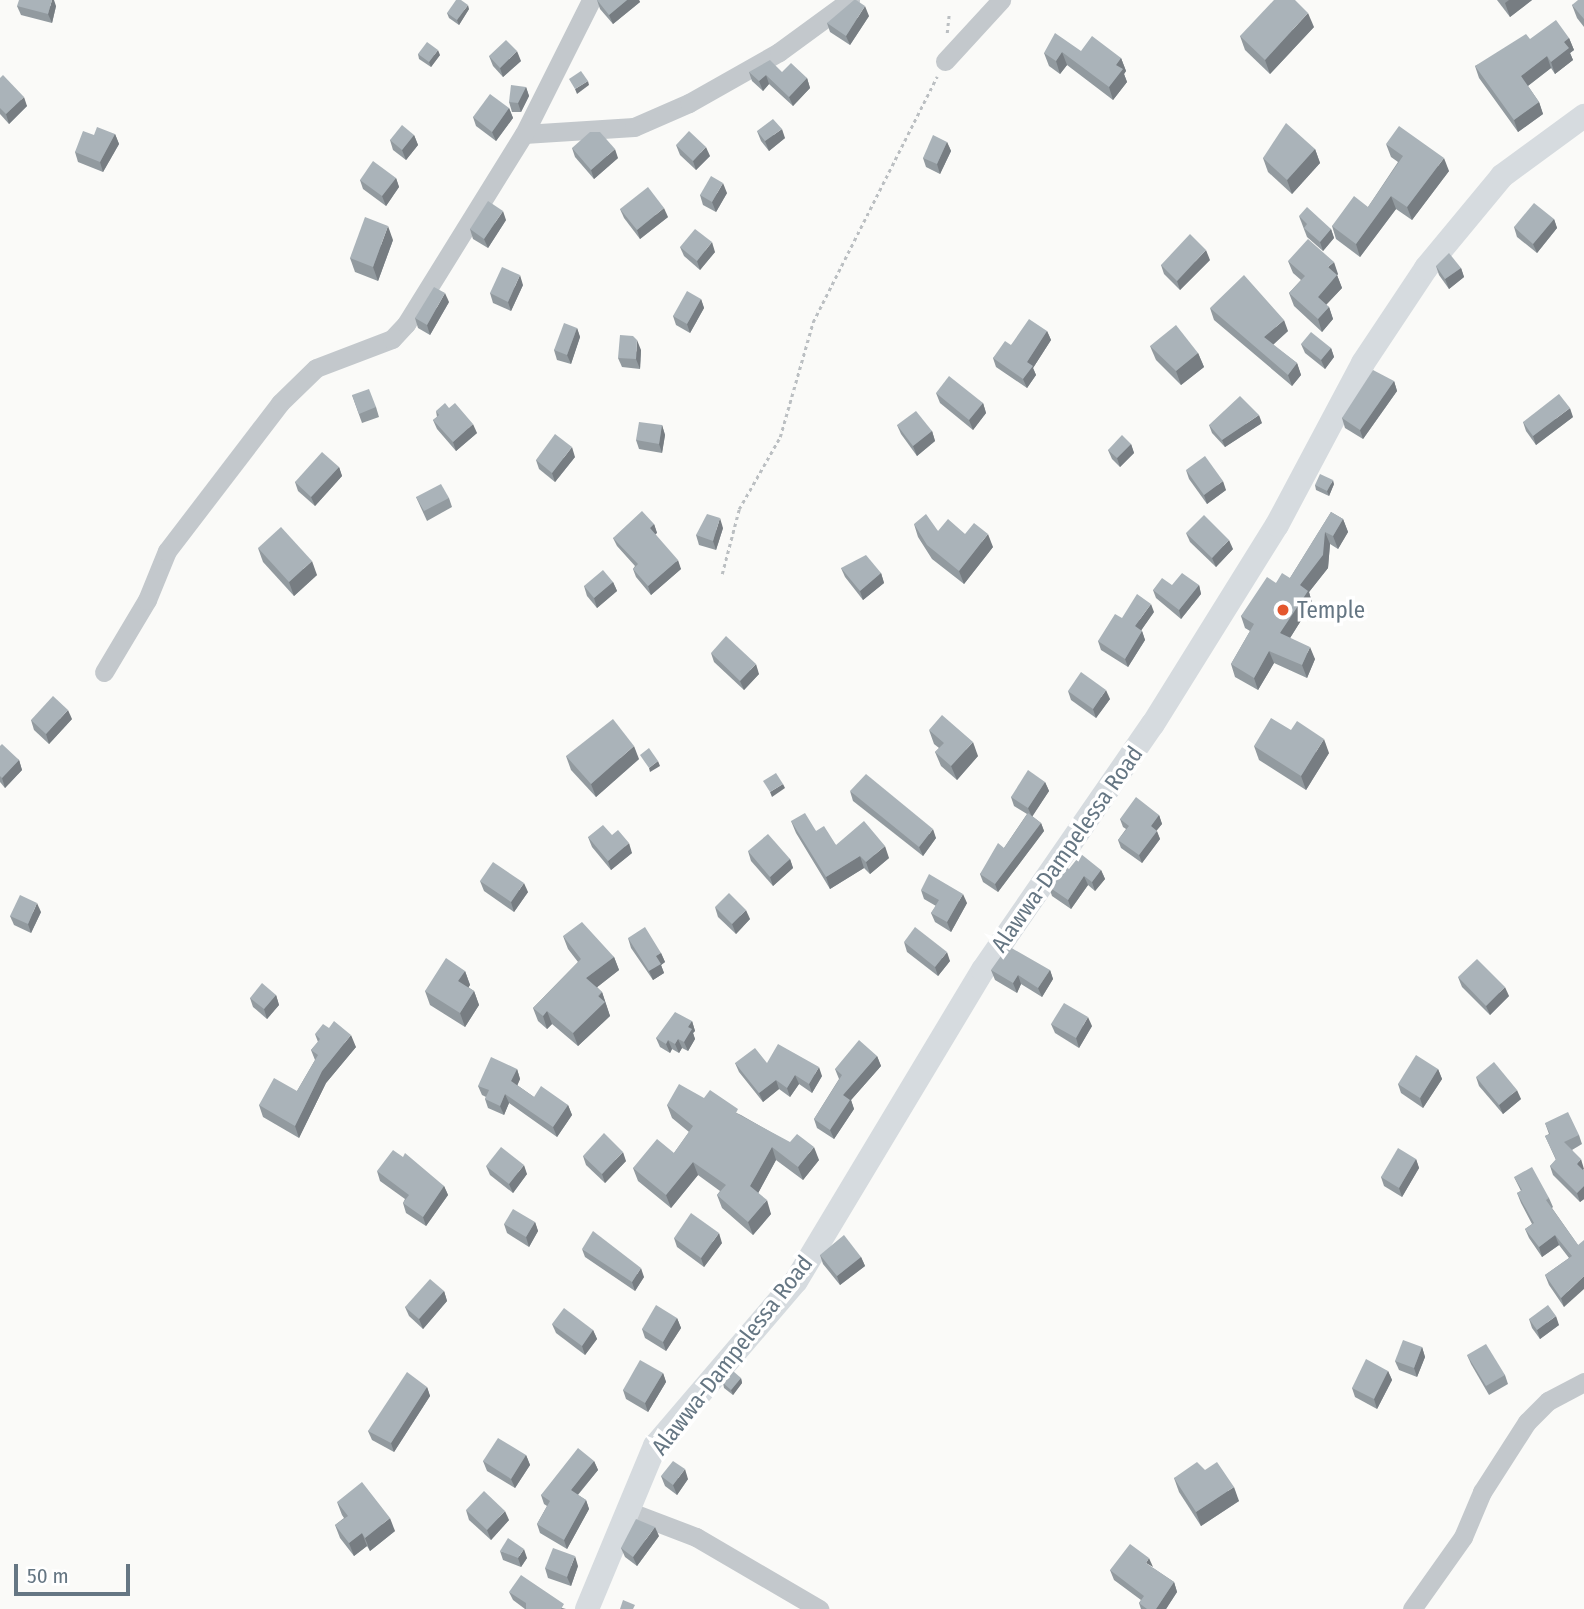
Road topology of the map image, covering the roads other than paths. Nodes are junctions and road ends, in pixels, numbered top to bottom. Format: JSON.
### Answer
{"nodes":[{"id":1,"x":592,"y":0,"type":"edge"},
{"id":2,"x":850,"y":0,"type":"edge"},
{"id":3,"x":1000,"y":0,"type":"edge"},
{"id":4,"x":945,"y":61,"type":"road end"},
{"id":5,"x":1584,"y":116,"type":"edge"},
{"id":6,"x":524,"y":134,"type":"junction"},
{"id":7,"x":104,"y":672,"type":"dead end"},
{"id":8,"x":1584,"y":1382,"type":"edge"},
{"id":9,"x":628,"y":1511,"type":"junction"},
{"id":10,"x":587,"y":1609,"type":"edge"},
{"id":11,"x":819,"y":1609,"type":"edge"},
{"id":12,"x":1412,"y":1609,"type":"edge"}],
"edges":[{"from":1,"to":6,"type":"street"},
{"from":2,"to":6,"type":"street"},
{"from":3,"to":4,"type":"street"},
{"from":5,"to":9,"type":"main road","name":"Alawwa-Dampelessa Road"},
{"from":6,"to":7,"type":"street"},
{"from":8,"to":12,"type":"street"},
{"from":9,"to":10,"type":"main road","name":"Alawwa-Dampelessa Road"},
{"from":9,"to":11,"type":"street"}]}
